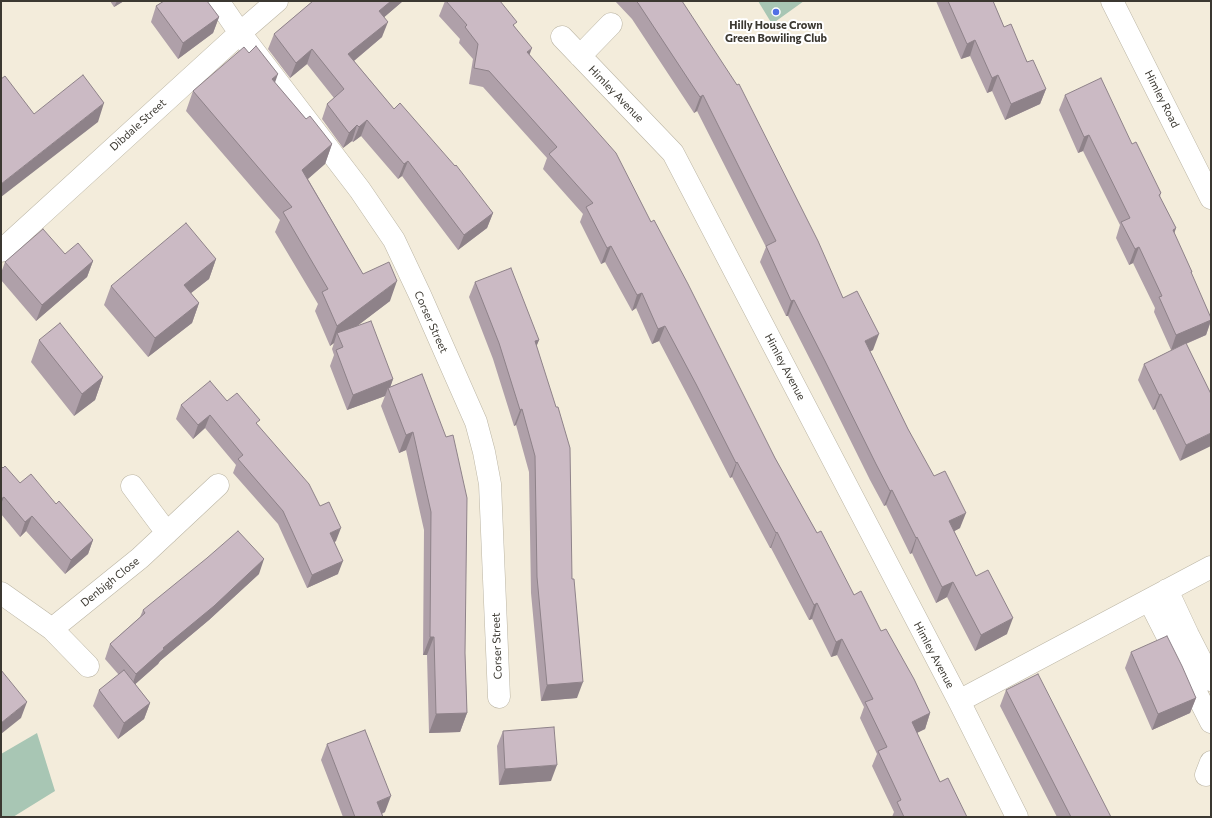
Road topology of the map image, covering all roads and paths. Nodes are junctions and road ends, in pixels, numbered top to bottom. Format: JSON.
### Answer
{"nodes":[{"id":1,"x":218,"y":1,"type":"edge"},
{"id":2,"x":277,"y":1,"type":"edge"},
{"id":3,"x":1112,"y":1,"type":"edge"},
{"id":4,"x":611,"y":24,"type":"dead end"},
{"id":5,"x":240,"y":33,"type":"junction"},
{"id":6,"x":562,"y":37,"type":"dead end"},
{"id":7,"x":580,"y":56,"type":"junction"},
{"id":8,"x":1211,"y":198,"type":"edge"},
{"id":9,"x":1,"y":251,"type":"edge"},
{"id":10,"x":218,"y":485,"type":"dead end"},
{"id":11,"x":132,"y":486,"type":"dead end"},
{"id":12,"x":167,"y":533,"type":"junction"},
{"id":13,"x":1211,"y":567,"type":"edge"},
{"id":14,"x":1,"y":593,"type":"edge"},
{"id":15,"x":1158,"y":595,"type":"junction"},
{"id":16,"x":52,"y":629,"type":"junction"},
{"id":17,"x":88,"y":666,"type":"dead end"},
{"id":18,"x":1211,"y":680,"type":"edge"},
{"id":19,"x":499,"y":697,"type":"dead end"},
{"id":20,"x":959,"y":701,"type":"junction"},
{"id":21,"x":1211,"y":722,"type":"edge"},
{"id":22,"x":1017,"y":817,"type":"edge"}],
"edges":[{"from":1,"to":5,"type":"street","name":"Corser Street"},
{"from":2,"to":5,"type":"street","name":"Dibdale Street"},
{"from":3,"to":8,"type":"street","name":"Himley Road"},
{"from":4,"to":7,"type":"street","name":"Himley Avenue"},
{"from":5,"to":9,"type":"street","name":"Dibdale Street"},
{"from":5,"to":19,"type":"street","name":"Corser Street"},
{"from":6,"to":7,"type":"street","name":"Himley Avenue"},
{"from":7,"to":20,"type":"street","name":"Himley Avenue"},
{"from":10,"to":12,"type":"street","name":"Denbigh Close"},
{"from":11,"to":12,"type":"street"},
{"from":12,"to":16,"type":"street","name":"Denbigh Close"},
{"from":13,"to":15,"type":"street","name":"Himley Avenue"},
{"from":14,"to":16,"type":"street"},
{"from":15,"to":18,"type":"street"},
{"from":15,"to":20,"type":"street","name":"Himley Avenue"},
{"from":15,"to":21,"type":"street"},
{"from":16,"to":17,"type":"street"},
{"from":20,"to":22,"type":"street","name":"Himley Avenue"}]}
